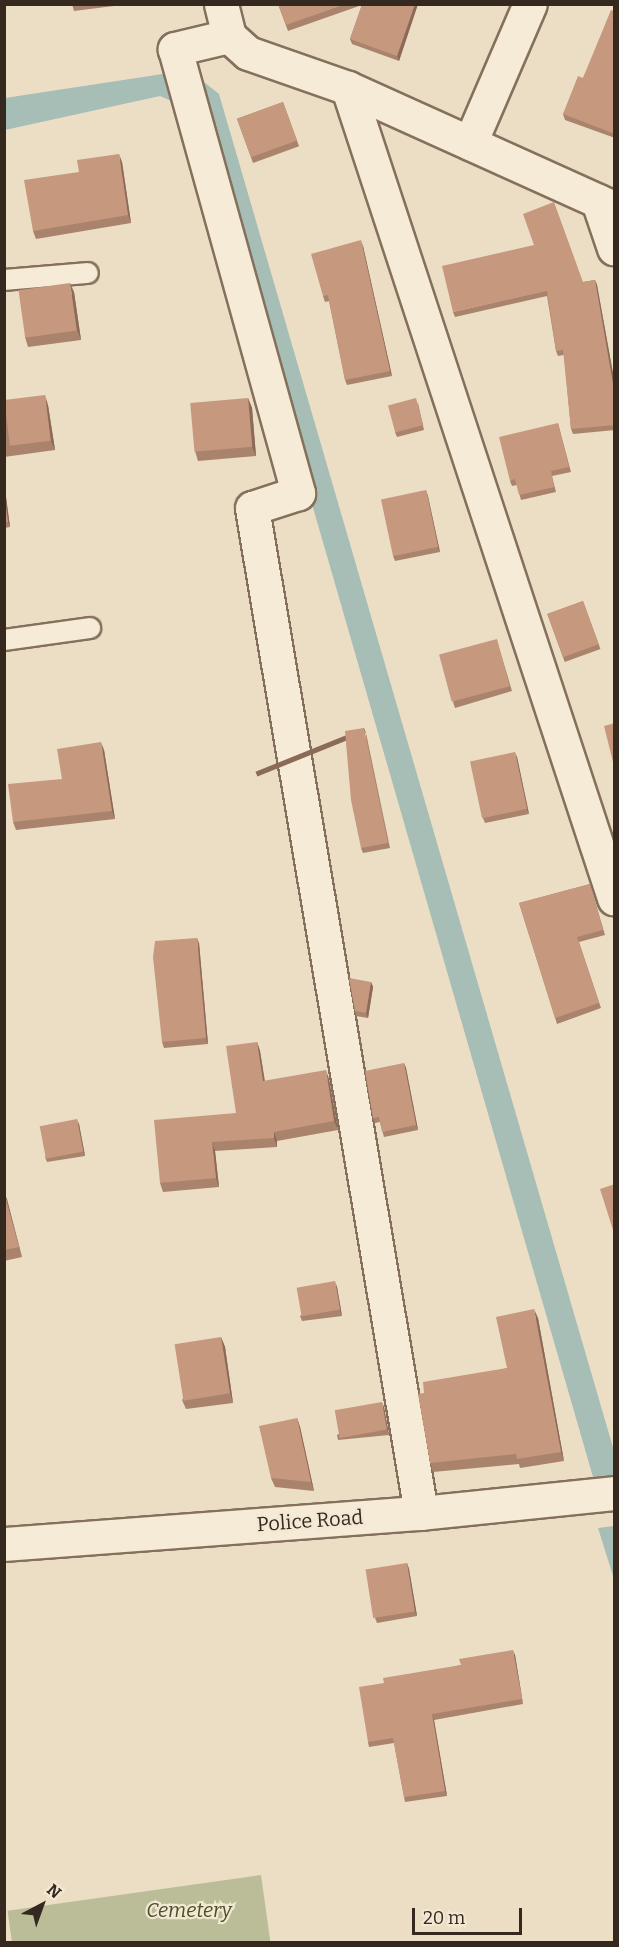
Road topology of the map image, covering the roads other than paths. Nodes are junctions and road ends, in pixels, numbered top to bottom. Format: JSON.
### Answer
{"nodes":[{"id":1,"x":221,"y":4,"type":"edge"},
{"id":2,"x":530,"y":4,"type":"edge"},
{"id":3,"x":229,"y":36,"type":"junction"},
{"id":4,"x":348,"y":88,"type":"junction"},
{"id":5,"x":470,"y":143,"type":"junction"},
{"id":6,"x":607,"y":204,"type":"edge"},
{"id":7,"x":615,"y":248,"type":"edge"},
{"id":8,"x":88,"y":273,"type":"dead end"},
{"id":9,"x":4,"y":280,"type":"edge"},
{"id":10,"x":90,"y":628,"type":"dead end"},
{"id":11,"x":4,"y":640,"type":"edge"},
{"id":12,"x":615,"y":898,"type":"edge"},
{"id":13,"x":615,"y":1493,"type":"edge"},
{"id":14,"x":421,"y":1513,"type":"junction"},
{"id":15,"x":4,"y":1544,"type":"edge"}],
"edges":[{"from":1,"to":3,"type":"street"},
{"from":2,"to":5,"type":"street"},
{"from":3,"to":4,"type":"street"},
{"from":3,"to":14,"type":"street"},
{"from":4,"to":5,"type":"street"},
{"from":4,"to":12,"type":"street"},
{"from":5,"to":6,"type":"street"},
{"from":6,"to":7,"type":"street"},
{"from":8,"to":9,"type":"lane"},
{"from":10,"to":11,"type":"lane"},
{"from":13,"to":14,"type":"street","name":"Police Road"},
{"from":14,"to":15,"type":"street","name":"Police Road"}]}
